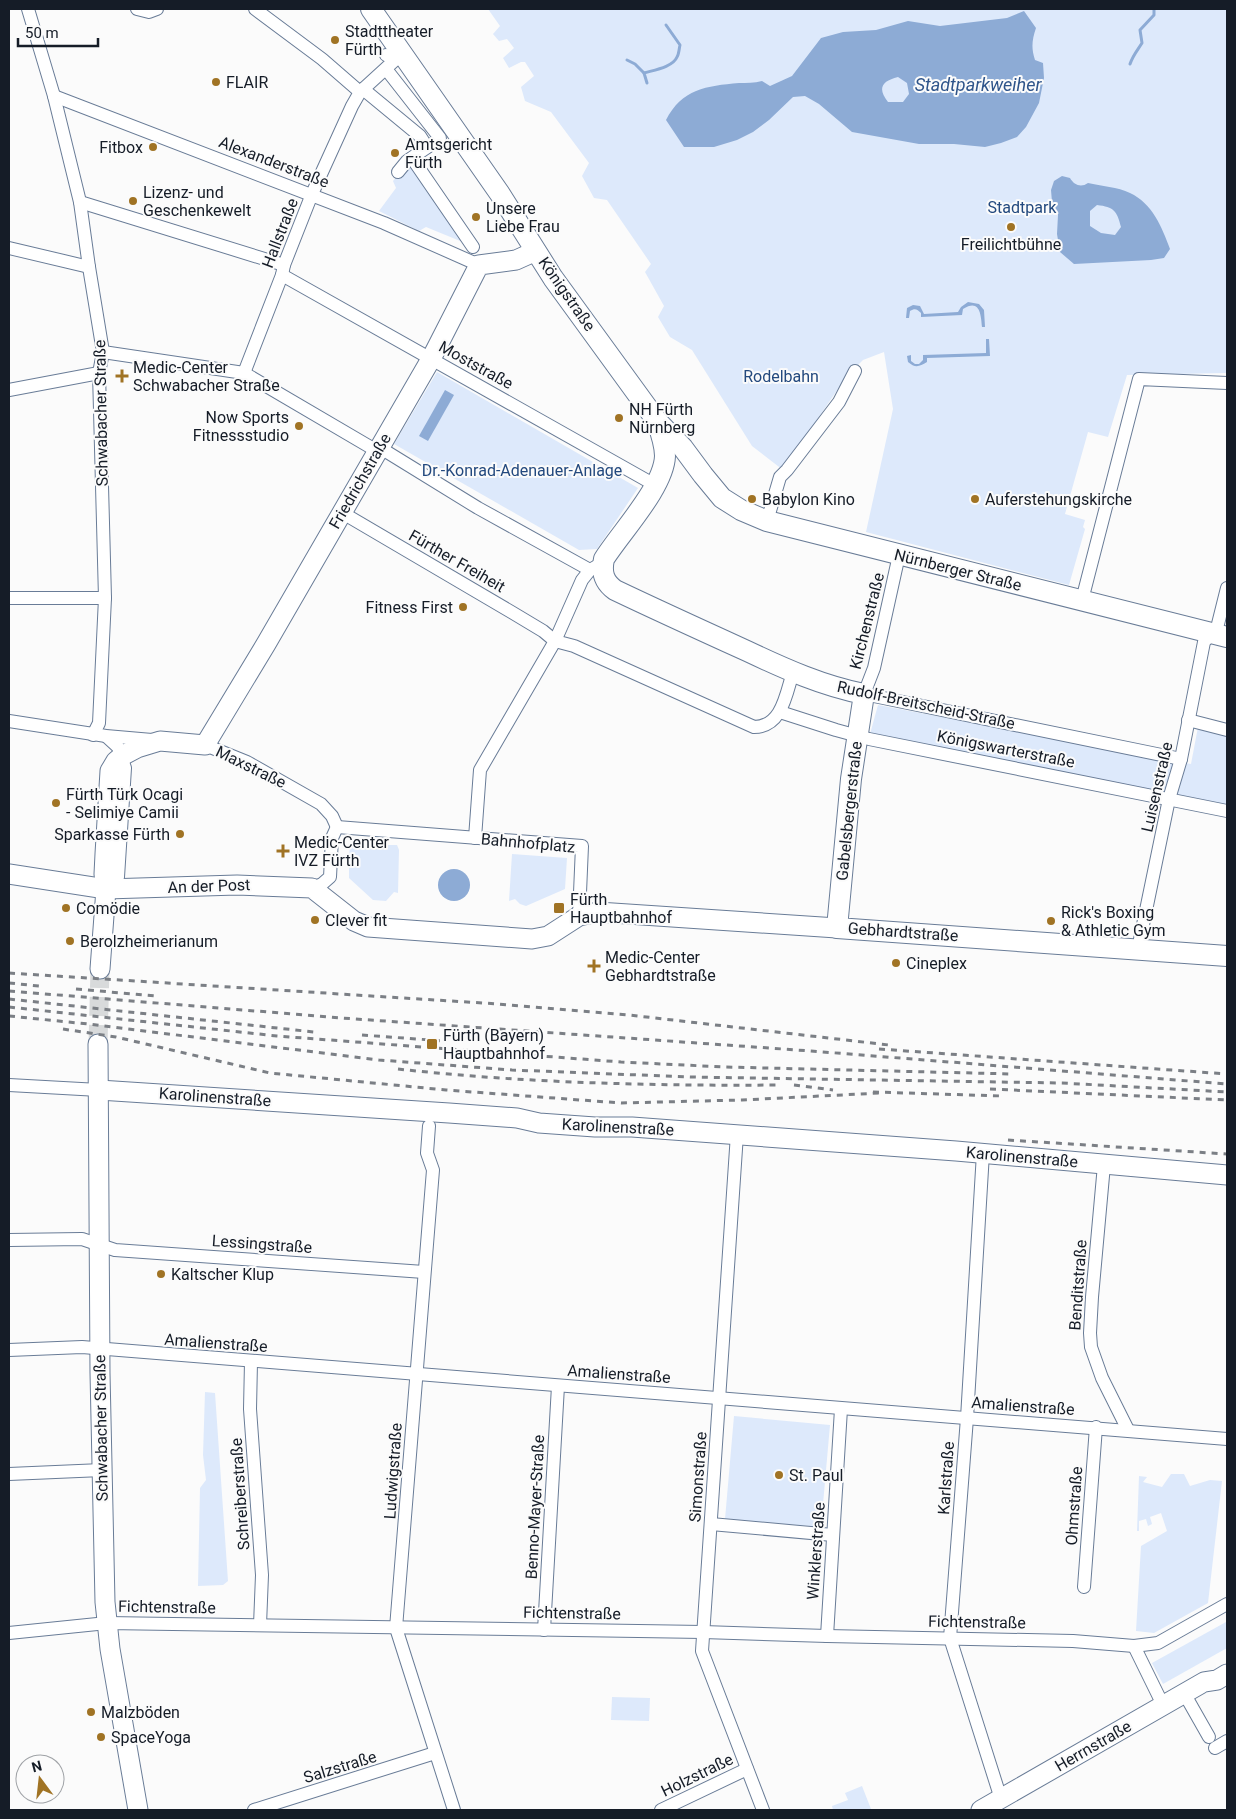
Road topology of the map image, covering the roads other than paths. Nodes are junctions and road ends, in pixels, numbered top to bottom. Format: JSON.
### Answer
{"nodes":[{"id":1,"x":28,"y":9,"type":"edge"},
{"id":2,"x":137,"y":9,"type":"edge"},
{"id":3,"x":157,"y":9,"type":"edge"},
{"id":4,"x":255,"y":9,"type":"edge"},
{"id":5,"x":370,"y":9,"type":"edge"},
{"id":6,"x":386,"y":55,"type":"dead end"},
{"id":7,"x":386,"y":69,"type":"junction"},
{"id":8,"x":361,"y":90,"type":"junction"},
{"id":9,"x":54,"y":96,"type":"junction"},
{"id":10,"x":407,"y":102,"type":"junction"},
{"id":11,"x":424,"y":142,"type":"junction"},
{"id":12,"x":412,"y":158,"type":"junction"},
{"id":13,"x":398,"y":172,"type":"dead end"},
{"id":14,"x":312,"y":194,"type":"junction"},
{"id":15,"x":80,"y":202,"type":"junction"},
{"id":16,"x":474,"y":247,"type":"dead end"},
{"id":17,"x":9,"y":248,"type":"edge"},
{"id":18,"x":536,"y":251,"type":"junction"},
{"id":19,"x":479,"y":265,"type":"junction"},
{"id":20,"x":89,"y":267,"type":"junction"},
{"id":21,"x":283,"y":270,"type":"junction"},
{"id":22,"x":103,"y":352,"type":"junction"},
{"id":23,"x":431,"y":358,"type":"junction"},
{"id":24,"x":856,"y":370,"type":"dead end"},
{"id":25,"x":99,"y":373,"type":"junction"},
{"id":26,"x":244,"y":373,"type":"junction"},
{"id":27,"x":1227,"y":383,"type":"edge"},
{"id":28,"x":9,"y":390,"type":"edge"},
{"id":29,"x":657,"y":421,"type":"junction"},
{"id":30,"x":377,"y":451,"type":"junction"},
{"id":31,"x":702,"y":475,"type":"junction"},
{"id":32,"x":657,"y":480,"type":"junction"},
{"id":33,"x":341,"y":512,"type":"junction"},
{"id":34,"x":767,"y":521,"type":"junction"},
{"id":35,"x":899,"y":556,"type":"junction"},
{"id":36,"x":599,"y":571,"type":"junction"},
{"id":37,"x":1227,"y":588,"type":"edge"},
{"id":38,"x":9,"y":598,"type":"edge"},
{"id":39,"x":104,"y":598,"type":"junction"},
{"id":40,"x":1082,"y":600,"type":"junction"},
{"id":41,"x":1219,"y":635,"type":"edge"},
{"id":42,"x":555,"y":641,"type":"junction"},
{"id":43,"x":793,"y":672,"type":"junction"},
{"id":44,"x":864,"y":694,"type":"junction"},
{"id":45,"x":780,"y":712,"type":"junction"},
{"id":46,"x":1188,"y":720,"type":"junction"},
{"id":47,"x":9,"y":721,"type":"edge"},
{"id":48,"x":1227,"y":730,"type":"edge"},
{"id":49,"x":100,"y":736,"type":"junction"},
{"id":50,"x":857,"y":736,"type":"junction"},
{"id":51,"x":160,"y":741,"type":"junction"},
{"id":52,"x":205,"y":745,"type":"junction"},
{"id":53,"x":122,"y":756,"type":"junction"},
{"id":54,"x":1181,"y":758,"type":"junction"},
{"id":55,"x":110,"y":771,"type":"junction"},
{"id":56,"x":1169,"y":798,"type":"junction"},
{"id":57,"x":1227,"y":811,"type":"edge"},
{"id":58,"x":335,"y":821,"type":"junction"},
{"id":59,"x":475,"y":838,"type":"junction"},
{"id":60,"x":9,"y":874,"type":"edge"},
{"id":61,"x":312,"y":888,"type":"junction"},
{"id":62,"x":106,"y":889,"type":"junction"},
{"id":63,"x":579,"y":916,"type":"junction"},
{"id":64,"x":837,"y":928,"type":"junction"},
{"id":65,"x":1138,"y":949,"type":"junction"},
{"id":66,"x":1227,"y":956,"type":"edge"},
{"id":67,"x":100,"y":969,"type":"tunnel mouth"},
{"id":68,"x":98,"y":1044,"type":"tunnel mouth"},
{"id":69,"x":9,"y":1085,"type":"edge"},
{"id":70,"x":99,"y":1090,"type":"junction"},
{"id":71,"x":429,"y":1126,"type":"dead end"},
{"id":72,"x":737,"y":1134,"type":"junction"},
{"id":73,"x":983,"y":1153,"type":"junction"},
{"id":74,"x":1104,"y":1165,"type":"junction"},
{"id":75,"x":1227,"y":1175,"type":"edge"},
{"id":76,"x":9,"y":1240,"type":"edge"},
{"id":77,"x":98,"y":1244,"type":"junction"},
{"id":78,"x":424,"y":1272,"type":"junction"},
{"id":79,"x":9,"y":1350,"type":"edge"},
{"id":80,"x":99,"y":1350,"type":"junction"},
{"id":81,"x":251,"y":1362,"type":"junction"},
{"id":82,"x":416,"y":1374,"type":"junction"},
{"id":83,"x":558,"y":1386,"type":"junction"},
{"id":84,"x":720,"y":1398,"type":"junction"},
{"id":85,"x":841,"y":1408,"type":"junction"},
{"id":86,"x":967,"y":1418,"type":"junction"},
{"id":87,"x":1096,"y":1427,"type":"junction"},
{"id":88,"x":1128,"y":1430,"type":"junction"},
{"id":89,"x":1227,"y":1439,"type":"edge"},
{"id":90,"x":102,"y":1470,"type":"junction"},
{"id":91,"x":9,"y":1474,"type":"edge"},
{"id":92,"x":711,"y":1524,"type":"junction"},
{"id":93,"x":833,"y":1535,"type":"junction"},
{"id":94,"x":1084,"y":1587,"type":"dead end"},
{"id":95,"x":1227,"y":1604,"type":"edge"},
{"id":96,"x":107,"y":1622,"type":"junction"},
{"id":97,"x":260,"y":1625,"type":"junction"},
{"id":98,"x":396,"y":1628,"type":"junction"},
{"id":99,"x":544,"y":1630,"type":"junction"},
{"id":100,"x":703,"y":1632,"type":"junction"},
{"id":101,"x":9,"y":1633,"type":"edge"},
{"id":102,"x":827,"y":1636,"type":"junction"},
{"id":103,"x":950,"y":1638,"type":"junction"},
{"id":104,"x":1134,"y":1646,"type":"junction"},
{"id":105,"x":1227,"y":1663,"type":"edge"},
{"id":106,"x":1227,"y":1674,"type":"edge"},
{"id":107,"x":1204,"y":1682,"type":"junction"},
{"id":108,"x":1184,"y":1693,"type":"junction"},
{"id":109,"x":1163,"y":1705,"type":"junction"},
{"id":110,"x":1227,"y":1741,"type":"edge"},
{"id":111,"x":435,"y":1754,"type":"junction"},
{"id":112,"x":747,"y":1769,"type":"junction"},
{"id":113,"x":1001,"y":1799,"type":"junction"},
{"id":114,"x":138,"y":1810,"type":"edge"},
{"id":115,"x":254,"y":1810,"type":"edge"},
{"id":116,"x":454,"y":1810,"type":"edge"},
{"id":117,"x":661,"y":1810,"type":"edge"},
{"id":118,"x":763,"y":1810,"type":"edge"},
{"id":119,"x":981,"y":1810,"type":"edge"}],
"edges":[{"from":1,"to":9,"type":"street","name":"Schwabacher Straße"},
{"from":2,"to":3,"type":"street"},
{"from":4,"to":8,"type":"street"},
{"from":5,"to":18,"type":"main road","name":"Königstraße"},
{"from":6,"to":7,"type":"street"},
{"from":7,"to":8,"type":"street","name":"Hallstraße"},
{"from":7,"to":10,"type":"street"},
{"from":8,"to":10,"type":"street"},
{"from":8,"to":14,"type":"street","name":"Hallstraße"},
{"from":9,"to":14,"type":"street","name":"Alexanderstraße"},
{"from":9,"to":15,"type":"street","name":"Schwabacher Straße"},
{"from":10,"to":11,"type":"street"},
{"from":10,"to":11,"type":"street"},
{"from":11,"to":12,"type":"street"},
{"from":12,"to":13,"type":"street"},
{"from":12,"to":16,"type":"street"},
{"from":14,"to":19,"type":"street","name":"Alexanderstraße"},
{"from":14,"to":21,"type":"street","name":"Hallstraße"},
{"from":15,"to":20,"type":"street","name":"Schwabacher Straße"},
{"from":15,"to":21,"type":"street","name":"Moststraße"},
{"from":17,"to":20,"type":"street"},
{"from":18,"to":19,"type":"main road"},
{"from":18,"to":29,"type":"main road","name":"Königstraße"},
{"from":19,"to":23,"type":"main road","name":"Friedrichstraße"},
{"from":20,"to":22,"type":"street","name":"Schwabacher Straße"},
{"from":21,"to":23,"type":"street","name":"Moststraße"},
{"from":21,"to":26,"type":"street","name":"Hallstraße"},
{"from":22,"to":25,"type":"street","name":"Schwabacher Straße"},
{"from":22,"to":26,"type":"street","name":"Rudolf-Breitscheid-Straße"},
{"from":23,"to":30,"type":"main road","name":"Friedrichstraße"},
{"from":23,"to":32,"type":"street","name":"Moststraße"},
{"from":24,"to":34,"type":"street"},
{"from":25,"to":28,"type":"street"},
{"from":25,"to":39,"type":"street","name":"Schwabacher Straße"},
{"from":26,"to":30,"type":"street","name":"Rudolf-Breitscheid-Straße"},
{"from":27,"to":40,"type":"street"},
{"from":29,"to":31,"type":"main road","name":"Königstraße"},
{"from":29,"to":32,"type":"main road"},
{"from":30,"to":33,"type":"main road","name":"Friedrichstraße"},
{"from":30,"to":36,"type":"street","name":"Rudolf-Breitscheid-Straße"},
{"from":31,"to":32,"type":"main road"},
{"from":31,"to":34,"type":"main road","name":"Nürnberger Straße"},
{"from":32,"to":36,"type":"main road"},
{"from":33,"to":42,"type":"street","name":"Fürther Freiheit"},
{"from":33,"to":52,"type":"main road","name":"Friedrichstraße"},
{"from":34,"to":35,"type":"main road","name":"Nürnberger Straße"},
{"from":35,"to":40,"type":"main road","name":"Nürnberger Straße"},
{"from":35,"to":44,"type":"street","name":"Kirchenstraße"},
{"from":36,"to":42,"type":"street"},
{"from":36,"to":43,"type":"main road","name":"Rudolf-Breitscheid-Straße"},
{"from":37,"to":41,"type":"street","name":"Luisenstraße"},
{"from":38,"to":39,"type":"street"},
{"from":39,"to":49,"type":"street","name":"Schwabacher Straße"},
{"from":40,"to":41,"type":"main road","name":"Nürnberger Straße"},
{"from":41,"to":46,"type":"street","name":"Luisenstraße"},
{"from":42,"to":45,"type":"street"},
{"from":42,"to":59,"type":"street"},
{"from":43,"to":44,"type":"main road","name":"Rudolf-Breitscheid-Straße"},
{"from":43,"to":45,"type":"street"},
{"from":44,"to":50,"type":"main road","name":"Gabelsbergerstraße"},
{"from":44,"to":54,"type":"street","name":"Rudolf-Breitscheid-Straße"},
{"from":45,"to":50,"type":"street","name":"Königswarterstraße"},
{"from":46,"to":48,"type":"street"},
{"from":46,"to":54,"type":"street","name":"Luisenstraße"},
{"from":47,"to":49,"type":"street","name":"Maxstraße"},
{"from":49,"to":51,"type":"street","name":"Maxstraße"},
{"from":49,"to":53,"type":"street"},
{"from":49,"to":55,"type":"street","name":"Schwabacher Straße"},
{"from":50,"to":56,"type":"street","name":"Königswarterstraße"},
{"from":50,"to":64,"type":"main road","name":"Gabelsbergerstraße"},
{"from":51,"to":52,"type":"main road","name":"Maxstraße"},
{"from":51,"to":53,"type":"main road","name":"Maxstraße"},
{"from":52,"to":58,"type":"street","name":"Maxstraße"},
{"from":53,"to":55,"type":"main road","name":"Maxstraße"},
{"from":53,"to":62,"type":"street","name":"Schwabacher Straße"},
{"from":54,"to":56,"type":"street","name":"Luisenstraße"},
{"from":55,"to":62,"type":"main road","name":"Schwabacher Straße"},
{"from":56,"to":57,"type":"street","name":"Königswarterstraße"},
{"from":56,"to":65,"type":"street","name":"Luisenstraße"},
{"from":58,"to":59,"type":"street","name":"Bahnhofplatz"},
{"from":58,"to":61,"type":"street"},
{"from":59,"to":63,"type":"street","name":"Bahnhofplatz"},
{"from":60,"to":62,"type":"main road","name":"An der Post"},
{"from":61,"to":62,"type":"main road","name":"An der Post"},
{"from":61,"to":63,"type":"main road"},
{"from":62,"to":67,"type":"main road","name":"Schwabacher Straße"},
{"from":63,"to":64,"type":"main road","name":"Gebhardtstraße"},
{"from":64,"to":65,"type":"main road","name":"Gebhardtstraße"},
{"from":65,"to":66,"type":"main road","name":"Gebhardtstraße"},
{"from":68,"to":70,"type":"main road","name":"Schwabacher Straße"},
{"from":69,"to":70,"type":"street","name":"Karolinenstraße"},
{"from":70,"to":72,"type":"main road","name":"Karolinenstraße"},
{"from":70,"to":77,"type":"main road","name":"Schwabacher Straße"},
{"from":71,"to":78,"type":"street","name":"Ludwigstraße"},
{"from":72,"to":73,"type":"main road","name":"Karolinenstraße"},
{"from":72,"to":84,"type":"street","name":"Simonstraße"},
{"from":73,"to":74,"type":"main road","name":"Karolinenstraße"},
{"from":73,"to":86,"type":"street","name":"Karlstraße"},
{"from":74,"to":75,"type":"main road","name":"Karolinenstraße"},
{"from":74,"to":88,"type":"street","name":"Benditstraße"},
{"from":76,"to":77,"type":"street","name":"Lessingstraße"},
{"from":77,"to":78,"type":"street","name":"Lessingstraße"},
{"from":77,"to":80,"type":"main road","name":"Schwabacher Straße"},
{"from":78,"to":82,"type":"street","name":"Ludwigstraße"},
{"from":79,"to":80,"type":"street","name":"Amalienstraße"},
{"from":80,"to":81,"type":"street","name":"Amalienstraße"},
{"from":80,"to":90,"type":"main road","name":"Schwabacher Straße"},
{"from":81,"to":82,"type":"street","name":"Amalienstraße"},
{"from":81,"to":97,"type":"street","name":"Schreiberstraße"},
{"from":82,"to":83,"type":"street","name":"Amalienstraße"},
{"from":82,"to":98,"type":"street","name":"Ludwigstraße"},
{"from":83,"to":84,"type":"street","name":"Amalienstraße"},
{"from":83,"to":99,"type":"street","name":"Benno-Mayer-Straße"},
{"from":84,"to":85,"type":"street","name":"Amalienstraße"},
{"from":84,"to":92,"type":"street","name":"Simonstraße"},
{"from":85,"to":86,"type":"street","name":"Amalienstraße"},
{"from":85,"to":93,"type":"street","name":"Winklerstraße"},
{"from":86,"to":87,"type":"street","name":"Amalienstraße"},
{"from":86,"to":103,"type":"street","name":"Karlstraße"},
{"from":87,"to":88,"type":"street","name":"Amalienstraße"},
{"from":87,"to":94,"type":"street","name":"Ohmstraße"},
{"from":88,"to":89,"type":"street","name":"Amalienstraße"},
{"from":90,"to":91,"type":"street"},
{"from":90,"to":96,"type":"main road","name":"Schwabacher Straße"},
{"from":92,"to":93,"type":"street"},
{"from":92,"to":100,"type":"street","name":"Simonstraße"},
{"from":93,"to":102,"type":"street","name":"Winklerstraße"},
{"from":95,"to":104,"type":"street","name":"Fichtenstraße"},
{"from":96,"to":97,"type":"street","name":"Fichtenstraße"},
{"from":96,"to":101,"type":"street","name":"Fichtenstraße"},
{"from":96,"to":114,"type":"main road","name":"Schwabacher Straße"},
{"from":97,"to":98,"type":"street","name":"Fichtenstraße"},
{"from":98,"to":99,"type":"street","name":"Fichtenstraße"},
{"from":98,"to":111,"type":"street","name":"Ludwigstraße"},
{"from":99,"to":100,"type":"street","name":"Fichtenstraße"},
{"from":100,"to":102,"type":"street","name":"Fichtenstraße"},
{"from":100,"to":112,"type":"street","name":"Simonstraße"},
{"from":102,"to":103,"type":"street","name":"Fichtenstraße"},
{"from":103,"to":104,"type":"street","name":"Fichtenstraße"},
{"from":103,"to":113,"type":"street","name":"Karlstraße"},
{"from":104,"to":109,"type":"street"},
{"from":105,"to":107,"type":"main road","name":"Herrnstraße"},
{"from":106,"to":107,"type":"main road","name":"Herrnstraße"},
{"from":107,"to":108,"type":"main road","name":"Herrnstraße"},
{"from":108,"to":109,"type":"main road","name":"Herrnstraße"},
{"from":108,"to":110,"type":"street"},
{"from":109,"to":113,"type":"main road","name":"Herrnstraße"},
{"from":111,"to":115,"type":"street","name":"Salzstraße"},
{"from":111,"to":116,"type":"street","name":"Ludwigstraße"},
{"from":112,"to":117,"type":"street","name":"Holzstraße"},
{"from":112,"to":118,"type":"street","name":"Simonstraße"},
{"from":113,"to":119,"type":"main road","name":"Herrnstraße"}]}
